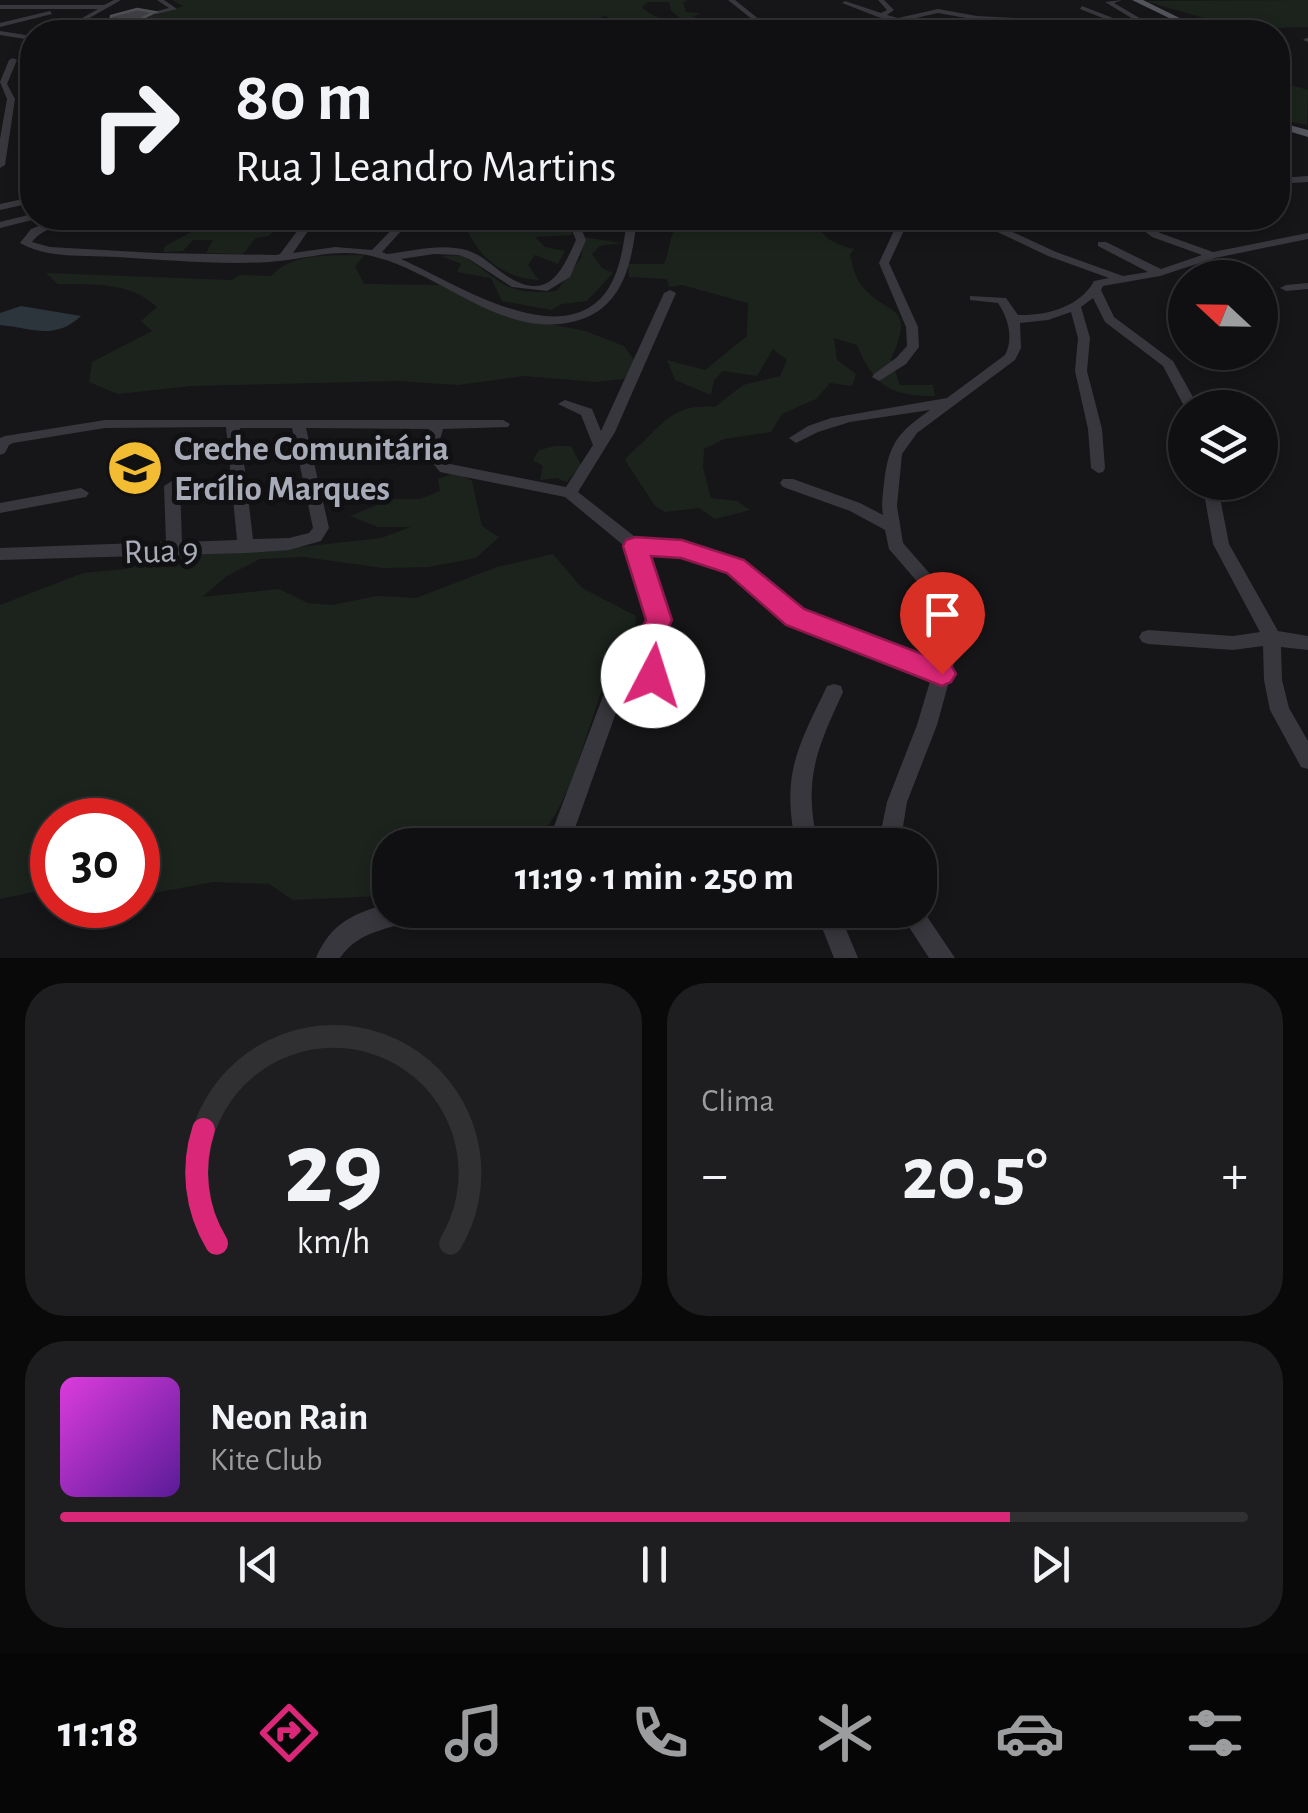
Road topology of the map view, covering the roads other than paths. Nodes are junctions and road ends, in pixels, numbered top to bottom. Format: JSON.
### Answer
{"nodes":[{"id":1,"x":118,"y":0,"type":"edge"},
{"id":2,"x":160,"y":0,"type":"edge"},
{"id":3,"x":731,"y":0,"type":"edge"},
{"id":4,"x":881,"y":0,"type":"edge"},
{"id":5,"x":1119,"y":0,"type":"edge"},
{"id":6,"x":1128,"y":0,"type":"edge"},
{"id":7,"x":1136,"y":0,"type":"edge"},
{"id":8,"x":845,"y":3,"type":"dead end"},
{"id":9,"x":0,"y":7,"type":"edge"},
{"id":10,"x":75,"y":7,"type":"junction"},
{"id":11,"x":105,"y":7,"type":"junction"},
{"id":12,"x":1082,"y":8,"type":"dead end"},
{"id":13,"x":880,"y":16,"type":"junction"},
{"id":14,"x":1012,"y":18,"type":"dead end"},
{"id":15,"x":21,"y":20,"type":"edge"},
{"id":16,"x":81,"y":20,"type":"edge"},
{"id":17,"x":129,"y":20,"type":"edge"},
{"id":18,"x":757,"y":20,"type":"edge"},
{"id":19,"x":1114,"y":20,"type":"edge"},
{"id":20,"x":1138,"y":20,"type":"edge"},
{"id":21,"x":1170,"y":20,"type":"edge"},
{"id":22,"x":1178,"y":20,"type":"edge"},
{"id":23,"x":2,"y":53,"type":"edge"},
{"id":24,"x":20,"y":59,"type":"edge"},
{"id":25,"x":13,"y":60,"type":"junction"},
{"id":26,"x":3,"y":130,"type":"edge"},
{"id":27,"x":0,"y":165,"type":"edge"},
{"id":28,"x":38,"y":230,"type":"edge"},
{"id":29,"x":303,"y":230,"type":"edge"},
{"id":30,"x":399,"y":230,"type":"edge"},
{"id":31,"x":577,"y":230,"type":"edge"},
{"id":32,"x":630,"y":230,"type":"edge"},
{"id":33,"x":899,"y":230,"type":"edge"},
{"id":34,"x":1001,"y":230,"type":"edge"},
{"id":35,"x":1149,"y":230,"type":"edge"},
{"id":36,"x":1308,"y":236,"type":"edge"},
{"id":37,"x":1102,"y":244,"type":"dead end"},
{"id":38,"x":380,"y":255,"type":"junction"},
{"id":39,"x":1212,"y":255,"type":"junction"},
{"id":40,"x":284,"y":257,"type":"junction"},
{"id":41,"x":1160,"y":273,"type":"junction"},
{"id":42,"x":1118,"y":277,"type":"junction"},
{"id":43,"x":1308,"y":286,"type":"edge"},
{"id":44,"x":1286,"y":288,"type":"dead end"},
{"id":45,"x":1095,"y":290,"type":"junction"},
{"id":46,"x":670,"y":293,"type":"dead end"},
{"id":47,"x":974,"y":298,"type":"dead end"},
{"id":48,"x":1076,"y":308,"type":"junction"},
{"id":49,"x":1014,"y":319,"type":"junction"},
{"id":50,"x":879,"y":377,"type":"dead end"},
{"id":51,"x":1182,"y":390,"type":"edge"},
{"id":52,"x":954,"y":400,"type":"junction"},
{"id":53,"x":566,"y":404,"type":"dead end"},
{"id":54,"x":233,"y":424,"type":"junction"},
{"id":55,"x":437,"y":424,"type":"junction"},
{"id":56,"x":503,"y":424,"type":"dead end"},
{"id":57,"x":298,"y":425,"type":"junction"},
{"id":58,"x":796,"y":438,"type":"dead end"},
{"id":59,"x":600,"y":444,"type":"junction"},
{"id":60,"x":0,"y":450,"type":"edge"},
{"id":61,"x":1098,"y":468,"type":"dead end"},
{"id":62,"x":788,"y":483,"type":"dead end"},
{"id":63,"x":172,"y":486,"type":"dead end"},
{"id":64,"x":81,"y":493,"type":"dead end"},
{"id":65,"x":570,"y":493,"type":"junction"},
{"id":66,"x":1212,"y":500,"type":"edge"},
{"id":67,"x":0,"y":508,"type":"edge"},
{"id":68,"x":890,"y":526,"type":"junction"},
{"id":69,"x":635,"y":546,"type":"junction"},
{"id":70,"x":246,"y":547,"type":"junction"},
{"id":71,"x":174,"y":550,"type":"junction"},
{"id":72,"x":0,"y":554,"type":"edge"},
{"id":73,"x":1148,"y":638,"type":"dead end"},
{"id":74,"x":1272,"y":638,"type":"junction"},
{"id":75,"x":648,"y":641,"type":"junction"},
{"id":76,"x":1308,"y":643,"type":"edge"},
{"id":77,"x":942,"y":674,"type":"junction"},
{"id":78,"x":834,"y":692,"type":"dead end"},
{"id":79,"x":657,"y":711,"type":"dead end"},
{"id":80,"x":1308,"y":760,"type":"edge"},
{"id":81,"x":564,"y":828,"type":"edge"},
{"id":82,"x":803,"y":828,"type":"edge"},
{"id":83,"x":893,"y":828,"type":"edge"},
{"id":84,"x":372,"y":923,"type":"edge"},
{"id":85,"x":834,"y":928,"type":"edge"},
{"id":86,"x":922,"y":928,"type":"edge"},
{"id":87,"x":328,"y":958,"type":"edge"},
{"id":88,"x":846,"y":958,"type":"edge"},
{"id":89,"x":943,"y":958,"type":"edge"}],
"edges":[{"from":1,"to":11,"type":"street"},
{"from":2,"to":17,"type":"street"},
{"from":3,"to":18,"type":"street"},
{"from":4,"to":13,"type":"street"},
{"from":5,"to":20,"type":"street"},
{"from":6,"to":21,"type":"main road"},
{"from":7,"to":22,"type":"main road"},
{"from":8,"to":13,"type":"street"},
{"from":9,"to":10,"type":"street"},
{"from":10,"to":11,"type":"street"},
{"from":10,"to":15,"type":"street"},
{"from":11,"to":16,"type":"street"},
{"from":12,"to":19,"type":"street"},
{"from":13,"to":14,"type":"street"},
{"from":23,"to":25,"type":"street"},
{"from":24,"to":25,"type":"street"},
{"from":25,"to":26,"type":"street"},
{"from":26,"to":27,"type":"street"},
{"from":28,"to":40,"type":"street"},
{"from":29,"to":40,"type":"street"},
{"from":30,"to":38,"type":"street"},
{"from":31,"to":38,"type":"street"},
{"from":32,"to":38,"type":"street"},
{"from":33,"to":50,"type":"street"},
{"from":34,"to":42,"type":"street"},
{"from":35,"to":39,"type":"street"},
{"from":36,"to":39,"type":"street"},
{"from":37,"to":41,"type":"street"},
{"from":38,"to":40,"type":"street"},
{"from":39,"to":41,"type":"street"},
{"from":41,"to":42,"type":"street"},
{"from":42,"to":45,"type":"street"},
{"from":43,"to":44,"type":"street"},
{"from":45,"to":48,"type":"street"},
{"from":45,"to":51,"type":"street"},
{"from":46,"to":59,"type":"street"},
{"from":47,"to":49,"type":"street"},
{"from":48,"to":49,"type":"street"},
{"from":48,"to":61,"type":"street"},
{"from":49,"to":52,"type":"street"},
{"from":52,"to":58,"type":"street"},
{"from":52,"to":68,"type":"street"},
{"from":53,"to":59,"type":"street"},
{"from":54,"to":57,"type":"street"},
{"from":54,"to":60,"type":"street"},
{"from":54,"to":70,"type":"street"},
{"from":55,"to":56,"type":"street"},
{"from":55,"to":57,"type":"street"},
{"from":55,"to":65,"type":"street"},
{"from":57,"to":70,"type":"street","name":"Rua 9"},
{"from":59,"to":65,"type":"street"},
{"from":62,"to":68,"type":"street"},
{"from":63,"to":71,"type":"street"},
{"from":64,"to":67,"type":"street"},
{"from":65,"to":69,"type":"street"},
{"from":66,"to":74,"type":"street"},
{"from":68,"to":77,"type":"street"},
{"from":69,"to":75,"type":"street"},
{"from":69,"to":77,"type":"street"},
{"from":70,"to":71,"type":"street","name":"Rua 9"},
{"from":71,"to":72,"type":"street","name":"Rua 9"},
{"from":73,"to":74,"type":"street"},
{"from":74,"to":76,"type":"street"},
{"from":74,"to":80,"type":"street"},
{"from":75,"to":79,"type":"street"},
{"from":75,"to":81,"type":"street"},
{"from":77,"to":83,"type":"street"},
{"from":78,"to":82,"type":"street"},
{"from":84,"to":87,"type":"street"},
{"from":85,"to":88,"type":"street"},
{"from":86,"to":89,"type":"street"}]}
